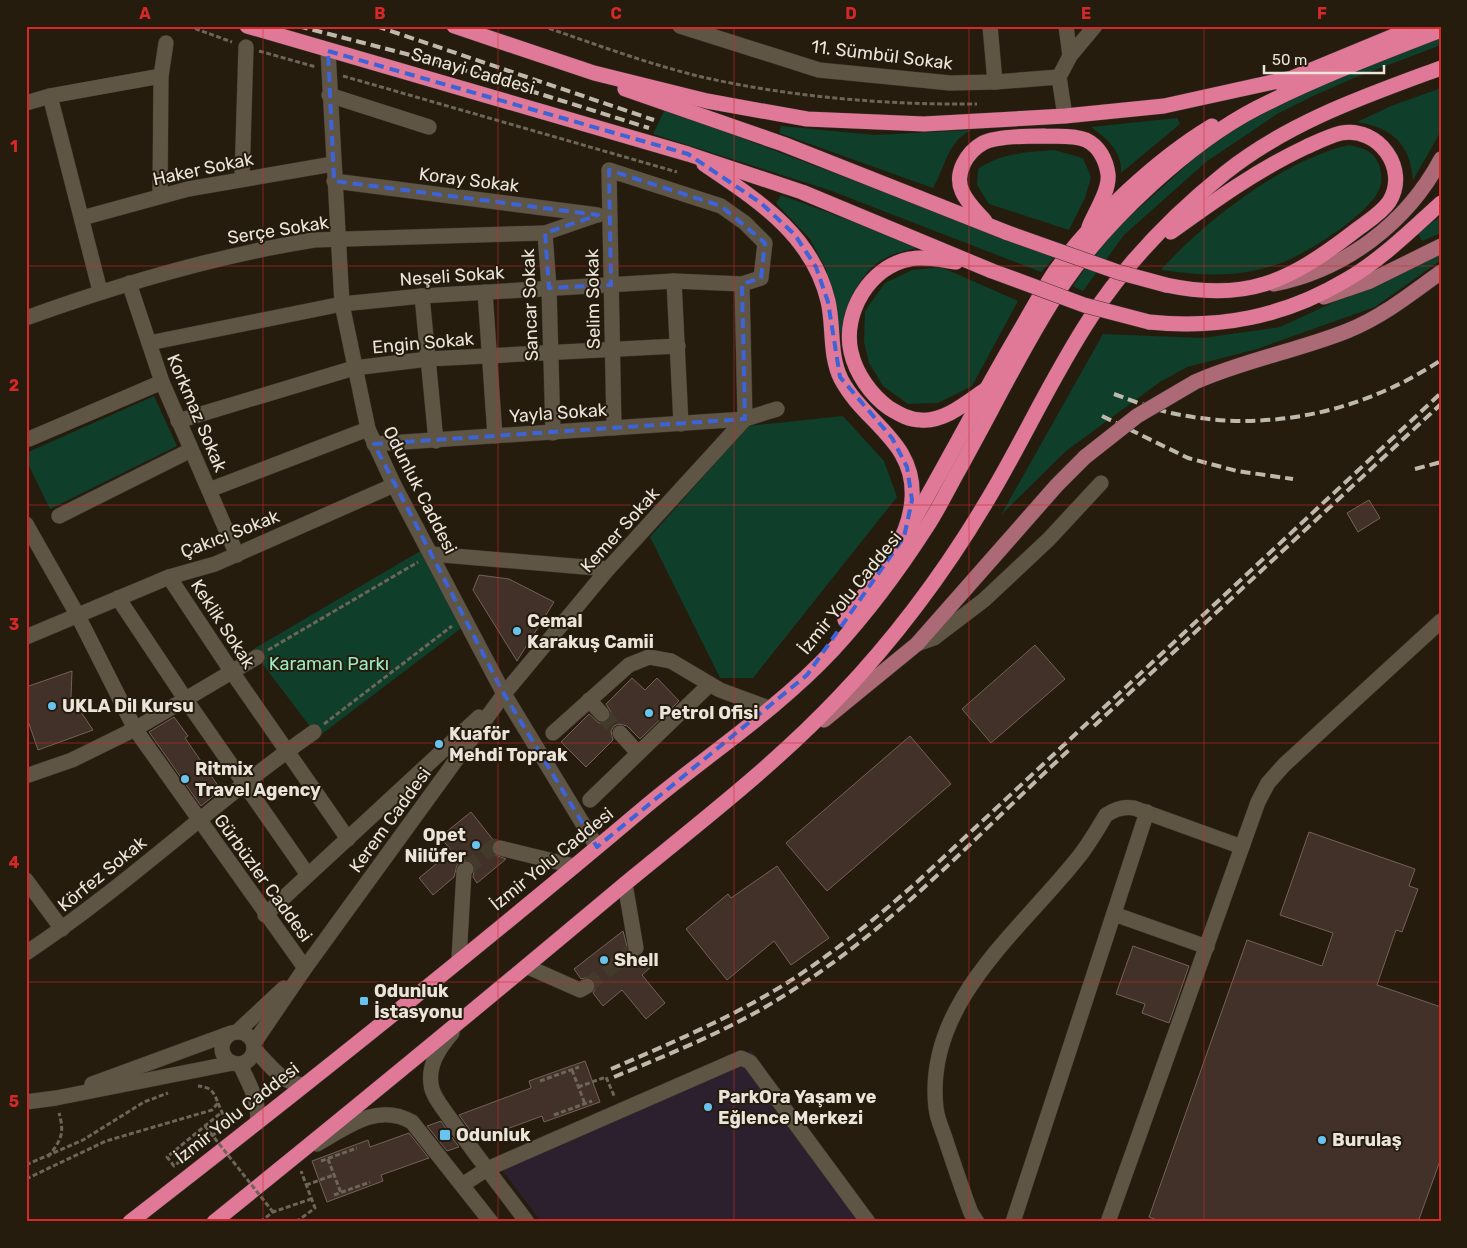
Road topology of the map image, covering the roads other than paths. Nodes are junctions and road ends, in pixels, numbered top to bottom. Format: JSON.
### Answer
{"nodes":[{"id":1,"x":247,"y":26,"type":"edge"},
{"id":2,"x":454,"y":26,"type":"edge"},
{"id":3,"x":680,"y":26,"type":"edge"},
{"id":4,"x":990,"y":26,"type":"edge"},
{"id":5,"x":1066,"y":26,"type":"edge"},
{"id":6,"x":1095,"y":26,"type":"edge"},
{"id":7,"x":1418,"y":26,"type":"edge"},
{"id":8,"x":1441,"y":30,"type":"edge"},
{"id":9,"x":492,"y":38,"type":"junction"},
{"id":10,"x":166,"y":43,"type":"dead end"},
{"id":11,"x":246,"y":46,"type":"road end"},
{"id":12,"x":328,"y":51,"type":"junction"},
{"id":13,"x":1070,"y":56,"type":"junction"},
{"id":14,"x":1441,"y":68,"type":"edge"},
{"id":15,"x":161,"y":76,"type":"junction"},
{"id":16,"x":1059,"y":77,"type":"junction"},
{"id":17,"x":1287,"y":79,"type":"junction"},
{"id":18,"x":995,"y":82,"type":"junction"},
{"id":19,"x":330,"y":95,"type":"junction"},
{"id":20,"x":50,"y":96,"type":"junction"},
{"id":21,"x":26,"y":103,"type":"edge"},
{"id":22,"x":1065,"y":116,"type":"junction"},
{"id":23,"x":429,"y":127,"type":"dead end"},
{"id":24,"x":688,"y":154,"type":"junction"},
{"id":25,"x":1441,"y":159,"type":"edge"},
{"id":26,"x":333,"y":164,"type":"junction"},
{"id":27,"x":242,"y":179,"type":"junction"},
{"id":28,"x":334,"y":181,"type":"junction"},
{"id":29,"x":160,"y":196,"type":"junction"},
{"id":30,"x":1441,"y":203,"type":"edge"},
{"id":31,"x":598,"y":215,"type":"joint"},
{"id":32,"x":82,"y":218,"type":"junction"},
{"id":33,"x":988,"y":224,"type":"junction"},
{"id":34,"x":545,"y":233,"type":"junction"},
{"id":35,"x":1085,"y":235,"type":"junction"},
{"id":36,"x":337,"y":239,"type":"junction"},
{"id":37,"x":1441,"y":246,"type":"edge"},
{"id":38,"x":1137,"y":256,"type":"junction"},
{"id":39,"x":975,"y":264,"type":"junction"},
{"id":40,"x":1441,"y":272,"type":"edge"},
{"id":41,"x":761,"y":278,"type":"joint"},
{"id":42,"x":674,"y":281,"type":"junction"},
{"id":43,"x":129,"y":283,"type":"junction"},
{"id":44,"x":742,"y":284,"type":"junction"},
{"id":45,"x":611,"y":285,"type":"junction"},
{"id":46,"x":1260,"y":287,"type":"junction"},
{"id":47,"x":550,"y":288,"type":"junction"},
{"id":48,"x":100,"y":291,"type":"junction"},
{"id":49,"x":485,"y":292,"type":"junction"},
{"id":50,"x":422,"y":296,"type":"junction"},
{"id":51,"x":342,"y":304,"type":"junction"},
{"id":52,"x":1275,"y":312,"type":"junction"},
{"id":53,"x":26,"y":318,"type":"edge"},
{"id":54,"x":149,"y":343,"type":"junction"},
{"id":55,"x":678,"y":346,"type":"junction"},
{"id":56,"x":612,"y":348,"type":"junction"},
{"id":57,"x":551,"y":353,"type":"junction"},
{"id":58,"x":489,"y":356,"type":"junction"},
{"id":59,"x":428,"y":359,"type":"junction"},
{"id":60,"x":354,"y":368,"type":"junction"},
{"id":61,"x":162,"y":382,"type":"junction"},
{"id":62,"x":986,"y":389,"type":"junction"},
{"id":63,"x":777,"y":409,"type":"dead end"},
{"id":64,"x":746,"y":419,"type":"junction"},
{"id":65,"x":178,"y":421,"type":"junction"},
{"id":66,"x":681,"y":424,"type":"junction"},
{"id":67,"x":614,"y":428,"type":"junction"},
{"id":68,"x":368,"y":429,"type":"junction"},
{"id":69,"x":553,"y":432,"type":"junction"},
{"id":70,"x":495,"y":436,"type":"junction"},
{"id":71,"x":29,"y":439,"type":"dead end"},
{"id":72,"x":436,"y":440,"type":"junction"},
{"id":73,"x":374,"y":444,"type":"junction"},
{"id":74,"x":191,"y":450,"type":"junction"},
{"id":75,"x":1102,"y":483,"type":"dead end"},
{"id":76,"x":394,"y":485,"type":"junction"},
{"id":77,"x":210,"y":490,"type":"junction"},
{"id":78,"x":59,"y":516,"type":"dead end"},
{"id":79,"x":26,"y":524,"type":"edge"},
{"id":80,"x":904,"y":537,"type":"junction"},
{"id":81,"x":431,"y":554,"type":"junction"},
{"id":82,"x":237,"y":555,"type":"junction"},
{"id":83,"x":608,"y":569,"type":"junction"},
{"id":84,"x":170,"y":577,"type":"junction"},
{"id":85,"x":118,"y":598,"type":"junction"},
{"id":86,"x":78,"y":616,"type":"junction"},
{"id":87,"x":1441,"y":621,"type":"edge"},
{"id":88,"x":26,"y":637,"type":"edge"},
{"id":89,"x":917,"y":644,"type":"junction"},
{"id":90,"x":257,"y":657,"type":"road end"},
{"id":91,"x":232,"y":672,"type":"junction"},
{"id":92,"x":807,"y":675,"type":"junction"},
{"id":93,"x":710,"y":684,"type":"junction"},
{"id":94,"x":504,"y":694,"type":"junction"},
{"id":95,"x":186,"y":700,"type":"junction"},
{"id":96,"x":589,"y":700,"type":"junction"},
{"id":97,"x":769,"y":708,"type":"junction"},
{"id":98,"x":602,"y":714,"type":"tunnel mouth"},
{"id":99,"x":135,"y":729,"type":"junction"},
{"id":100,"x":314,"y":732,"type":"road end"},
{"id":101,"x":554,"y":733,"type":"dead end"},
{"id":102,"x":620,"y":733,"type":"tunnel mouth"},
{"id":103,"x":287,"y":751,"type":"junction"},
{"id":104,"x":638,"y":753,"type":"junction"},
{"id":105,"x":776,"y":760,"type":"junction"},
{"id":106,"x":26,"y":776,"type":"edge"},
{"id":107,"x":244,"y":784,"type":"junction"},
{"id":108,"x":590,"y":800,"type":"dead end"},
{"id":109,"x":1147,"y":812,"type":"junction"},
{"id":110,"x":198,"y":821,"type":"junction"},
{"id":111,"x":348,"y":839,"type":"junction"},
{"id":112,"x":597,"y":847,"type":"junction"},
{"id":113,"x":1242,"y":847,"type":"junction"},
{"id":114,"x":500,"y":848,"type":"tunnel mouth"},
{"id":115,"x":574,"y":866,"type":"junction"},
{"id":116,"x":466,"y":869,"type":"tunnel mouth"},
{"id":117,"x":308,"y":876,"type":"junction"},
{"id":118,"x":26,"y":880,"type":"edge"},
{"id":119,"x":625,"y":884,"type":"junction"},
{"id":120,"x":266,"y":914,"type":"junction"},
{"id":121,"x":1114,"y":914,"type":"junction"},
{"id":122,"x":62,"y":929,"type":"junction"},
{"id":123,"x":1207,"y":946,"type":"junction"},
{"id":124,"x":636,"y":948,"type":"dead end"},
{"id":125,"x":26,"y":953,"type":"edge"},
{"id":126,"x":459,"y":959,"type":"junction"},
{"id":127,"x":528,"y":967,"type":"junction"},
{"id":128,"x":305,"y":968,"type":"junction"},
{"id":129,"x":587,"y":986,"type":"dead end"},
{"id":130,"x":467,"y":1014,"type":"junction"},
{"id":131,"x":235,"y":1032,"type":"junction"},
{"id":132,"x":255,"y":1046,"type":"junction"},
{"id":133,"x":236,"y":1064,"type":"junction"},
{"id":134,"x":304,"y":1085,"type":"junction"},
{"id":135,"x":56,"y":1098,"type":"junction"},
{"id":136,"x":26,"y":1102,"type":"edge"},
{"id":137,"x":257,"y":1123,"type":"junction"},
{"id":138,"x":296,"y":1156,"type":"junction"},
{"id":139,"x":486,"y":1169,"type":"junction"},
{"id":140,"x":462,"y":1186,"type":"junction"},
{"id":141,"x":130,"y":1222,"type":"edge"},
{"id":142,"x":214,"y":1222,"type":"edge"},
{"id":143,"x":491,"y":1222,"type":"edge"},
{"id":144,"x":527,"y":1222,"type":"edge"},
{"id":145,"x":868,"y":1222,"type":"edge"},
{"id":146,"x":977,"y":1222,"type":"edge"},
{"id":147,"x":1013,"y":1222,"type":"edge"},
{"id":148,"x":1108,"y":1222,"type":"edge"}],
"edges":[{"from":1,"to":12,"type":"highway","name":"Sanayi Caddesi"},
{"from":2,"to":9,"type":"highway","name":"Sanayi Caddesi"},
{"from":3,"to":18,"type":"street","name":"11. Sümbül Sokak"},
{"from":4,"to":18,"type":"street"},
{"from":5,"to":13,"type":"street"},
{"from":6,"to":13,"type":"street"},
{"from":7,"to":17,"type":"highway"},
{"from":8,"to":92,"type":"highway","name":"İzmir Yolu Caddesi"},
{"from":9,"to":22,"type":"highway"},
{"from":9,"to":33,"type":"highway"},
{"from":10,"to":15,"type":"street"},
{"from":11,"to":27,"type":"street"},
{"from":12,"to":19,"type":"street","name":"Odunluk Caddesi"},
{"from":12,"to":24,"type":"highway","name":"Sanayi Caddesi"},
{"from":13,"to":16,"type":"street"},
{"from":14,"to":38,"type":"highway"},
{"from":15,"to":20,"type":"street"},
{"from":15,"to":29,"type":"street"},
{"from":16,"to":18,"type":"street","name":"11. Sümbül Sokak"},
{"from":16,"to":22,"type":"street"},
{"from":17,"to":22,"type":"highway"},
{"from":17,"to":35,"type":"highway"},
{"from":19,"to":23,"type":"street"},
{"from":19,"to":26,"type":"street","name":"Odunluk Caddesi"},
{"from":20,"to":21,"type":"street"},
{"from":20,"to":32,"type":"street"},
{"from":24,"to":39,"type":"highway","name":"Sanayi Caddesi"},
{"from":24,"to":80,"type":"highway"},
{"from":25,"to":46,"type":"main road"},
{"from":26,"to":27,"type":"street","name":"Haker Sokak"},
{"from":26,"to":28,"type":"street","name":"Odunluk Caddesi"},
{"from":27,"to":29,"type":"street","name":"Haker Sokak"},
{"from":28,"to":31,"type":"street","name":"Koray Sokak"},
{"from":28,"to":36,"type":"street","name":"Odunluk Caddesi"},
{"from":29,"to":32,"type":"street","name":"Haker Sokak"},
{"from":30,"to":52,"type":"highway","name":"Sanayi Caddesi"},
{"from":31,"to":34,"type":"street","name":"Sancar Sokak"},
{"from":32,"to":48,"type":"street"},
{"from":33,"to":35,"type":"highway"},
{"from":33,"to":46,"type":"highway","bridge":true},
{"from":34,"to":36,"type":"street","name":"Serçe Sokak"},
{"from":34,"to":47,"type":"street","name":"Sancar Sokak"},
{"from":35,"to":62,"type":"highway"},
{"from":36,"to":43,"type":"street","name":"Serçe Sokak"},
{"from":36,"to":51,"type":"street","name":"Odunluk Caddesi"},
{"from":37,"to":52,"type":"main road"},
{"from":38,"to":46,"type":"highway"},
{"from":38,"to":105,"type":"highway"},
{"from":39,"to":52,"type":"highway","name":"Sanayi Caddesi","bridge":true},
{"from":39,"to":62,"type":"highway"},
{"from":40,"to":89,"type":"main road","bridge":true},
{"from":41,"to":44,"type":"street","name":"Neşeli Sokak"},
{"from":41,"to":45,"type":"street","name":"Selim Sokak"},
{"from":42,"to":44,"type":"street","name":"Neşeli Sokak"},
{"from":42,"to":45,"type":"street","name":"Neşeli Sokak"},
{"from":42,"to":55,"type":"street"},
{"from":43,"to":48,"type":"street","name":"Serçe Sokak"},
{"from":43,"to":54,"type":"street","name":"Korkmaz Sokak"},
{"from":44,"to":64,"type":"street"},
{"from":45,"to":47,"type":"street","name":"Neşeli Sokak"},
{"from":45,"to":56,"type":"street","name":"Selim Sokak"},
{"from":47,"to":49,"type":"street","name":"Neşeli Sokak"},
{"from":47,"to":57,"type":"street","name":"Sancar Sokak"},
{"from":48,"to":53,"type":"street","name":"Serçe Sokak"},
{"from":49,"to":50,"type":"street","name":"Neşeli Sokak"},
{"from":49,"to":58,"type":"street"},
{"from":50,"to":51,"type":"street","name":"Neşeli Sokak"},
{"from":50,"to":59,"type":"street"},
{"from":51,"to":54,"type":"street","name":"Neşeli Sokak"},
{"from":51,"to":60,"type":"street","name":"Odunluk Caddesi"},
{"from":54,"to":61,"type":"street","name":"Korkmaz Sokak"},
{"from":55,"to":56,"type":"street","name":"Engin Sokak"},
{"from":55,"to":66,"type":"street"},
{"from":56,"to":57,"type":"street","name":"Engin Sokak"},
{"from":56,"to":67,"type":"street","name":"Selim Sokak"},
{"from":57,"to":58,"type":"street","name":"Engin Sokak"},
{"from":57,"to":69,"type":"street","name":"Sancar Sokak"},
{"from":58,"to":59,"type":"street","name":"Engin Sokak"},
{"from":58,"to":70,"type":"street"},
{"from":59,"to":60,"type":"street","name":"Engin Sokak"},
{"from":59,"to":72,"type":"street"},
{"from":60,"to":65,"type":"street","name":"Engin Sokak"},
{"from":60,"to":68,"type":"street","name":"Odunluk Caddesi"},
{"from":61,"to":65,"type":"street","name":"Korkmaz Sokak"},
{"from":61,"to":71,"type":"street"},
{"from":62,"to":80,"type":"highway"},
{"from":63,"to":64,"type":"street","name":"Kemer Sokak"},
{"from":64,"to":66,"type":"street","name":"Yayla Sokak"},
{"from":64,"to":83,"type":"street","name":"Kemer Sokak"},
{"from":65,"to":74,"type":"street","name":"Korkmaz Sokak"},
{"from":66,"to":67,"type":"street","name":"Yayla Sokak"},
{"from":67,"to":69,"type":"street","name":"Yayla Sokak"},
{"from":68,"to":73,"type":"street","name":"Odunluk Caddesi"},
{"from":68,"to":77,"type":"street"},
{"from":69,"to":70,"type":"street","name":"Yayla Sokak"},
{"from":70,"to":72,"type":"street","name":"Yayla Sokak"},
{"from":72,"to":73,"type":"street","name":"Yayla Sokak"},
{"from":73,"to":76,"type":"street","name":"Odunluk Caddesi"},
{"from":74,"to":77,"type":"street","name":"Korkmaz Sokak"},
{"from":74,"to":78,"type":"street"},
{"from":75,"to":89,"type":"street"},
{"from":76,"to":81,"type":"street","name":"Odunluk Caddesi"},
{"from":76,"to":82,"type":"street","name":"Çakıcı Sokak"},
{"from":77,"to":82,"type":"street","name":"Korkmaz Sokak"},
{"from":79,"to":86,"type":"street","name":"Gürbüzler Caddesi"},
{"from":80,"to":92,"type":"highway"},
{"from":81,"to":83,"type":"street"},
{"from":81,"to":94,"type":"street","name":"Odunluk Caddesi"},
{"from":82,"to":84,"type":"street","name":"Çakıcı Sokak"},
{"from":83,"to":94,"type":"street","name":"Kemer Sokak"},
{"from":84,"to":85,"type":"street","name":"Çakıcı Sokak"},
{"from":84,"to":91,"type":"street","name":"Keklik Sokak"},
{"from":85,"to":86,"type":"street","name":"Çakıcı Sokak"},
{"from":85,"to":95,"type":"street"},
{"from":86,"to":88,"type":"street","name":"Çakıcı Sokak"},
{"from":86,"to":99,"type":"street","name":"Gürbüzler Caddesi"},
{"from":87,"to":113,"type":"street"},
{"from":89,"to":105,"type":"main road"},
{"from":90,"to":91,"type":"street"},
{"from":91,"to":95,"type":"street"},
{"from":91,"to":103,"type":"street","name":"Keklik Sokak"},
{"from":92,"to":97,"type":"highway","name":"İzmir Yolu Caddesi"},
{"from":93,"to":96,"type":"street"},
{"from":93,"to":97,"type":"street"},
{"from":93,"to":104,"type":"street"},
{"from":94,"to":111,"type":"street"},
{"from":94,"to":112,"type":"street","name":"Odunluk Caddesi"},
{"from":94,"to":128,"type":"street","name":"Kerem Caddesi"},
{"from":95,"to":99,"type":"street"},
{"from":95,"to":107,"type":"street"},
{"from":96,"to":98,"type":"street"},
{"from":96,"to":101,"type":"street"},
{"from":97,"to":112,"type":"highway","name":"İzmir Yolu Caddesi"},
{"from":99,"to":106,"type":"street"},
{"from":99,"to":110,"type":"street","name":"Gürbüzler Caddesi"},
{"from":100,"to":103,"type":"street","name":"Körfez Sokak"},
{"from":102,"to":104,"type":"street"},
{"from":103,"to":107,"type":"street","name":"Körfez Sokak"},
{"from":103,"to":111,"type":"street","name":"Keklik Sokak"},
{"from":104,"to":108,"type":"street"},
{"from":105,"to":119,"type":"highway"},
{"from":107,"to":110,"type":"street","name":"Körfez Sokak"},
{"from":107,"to":117,"type":"street"},
{"from":109,"to":113,"type":"street"},
{"from":109,"to":121,"type":"street"},
{"from":109,"to":146,"type":"street"},
{"from":110,"to":120,"type":"street","name":"Gürbüzler Caddesi"},
{"from":110,"to":122,"type":"street","name":"Körfez Sokak"},
{"from":111,"to":117,"type":"street"},
{"from":112,"to":115,"type":"highway","name":"İzmir Yolu Caddesi"},
{"from":113,"to":123,"type":"street"},
{"from":114,"to":115,"type":"street"},
{"from":115,"to":126,"type":"highway","name":"İzmir Yolu Caddesi"},
{"from":116,"to":126,"type":"street"},
{"from":117,"to":120,"type":"street"},
{"from":118,"to":122,"type":"street"},
{"from":119,"to":124,"type":"street"},
{"from":119,"to":127,"type":"highway"},
{"from":120,"to":128,"type":"street","name":"Gürbüzler Caddesi"},
{"from":121,"to":123,"type":"street"},
{"from":121,"to":147,"type":"street"},
{"from":122,"to":125,"type":"street","name":"Körfez Sokak"},
{"from":123,"to":148,"type":"street"},
{"from":126,"to":134,"type":"highway","name":"İzmir Yolu Caddesi"},
{"from":127,"to":129,"type":"street"},
{"from":127,"to":130,"type":"highway"},
{"from":128,"to":131,"type":"street","name":"Kerem Caddesi"},
{"from":128,"to":132,"type":"street","name":"Kerem Caddesi"},
{"from":130,"to":138,"type":"highway"},
{"from":130,"to":139,"type":"street"},
{"from":131,"to":132,"type":"street"},
{"from":131,"to":133,"type":"street"},
{"from":131,"to":135,"type":"street","name":"Kerem Caddesi"},
{"from":132,"to":133,"type":"street","name":"Kerem Caddesi"},
{"from":132,"to":134,"type":"street"},
{"from":133,"to":135,"type":"street","name":"Kerem Caddesi"},
{"from":133,"to":137,"type":"street"},
{"from":134,"to":137,"type":"highway","name":"İzmir Yolu Caddesi"},
{"from":135,"to":136,"type":"street","name":"Kerem Caddesi"},
{"from":137,"to":141,"type":"highway","name":"İzmir Yolu Caddesi"},
{"from":138,"to":140,"type":"street"},
{"from":138,"to":142,"type":"highway"},
{"from":139,"to":140,"type":"street"},
{"from":139,"to":144,"type":"street"},
{"from":139,"to":145,"type":"street"},
{"from":140,"to":143,"type":"street"}]}
